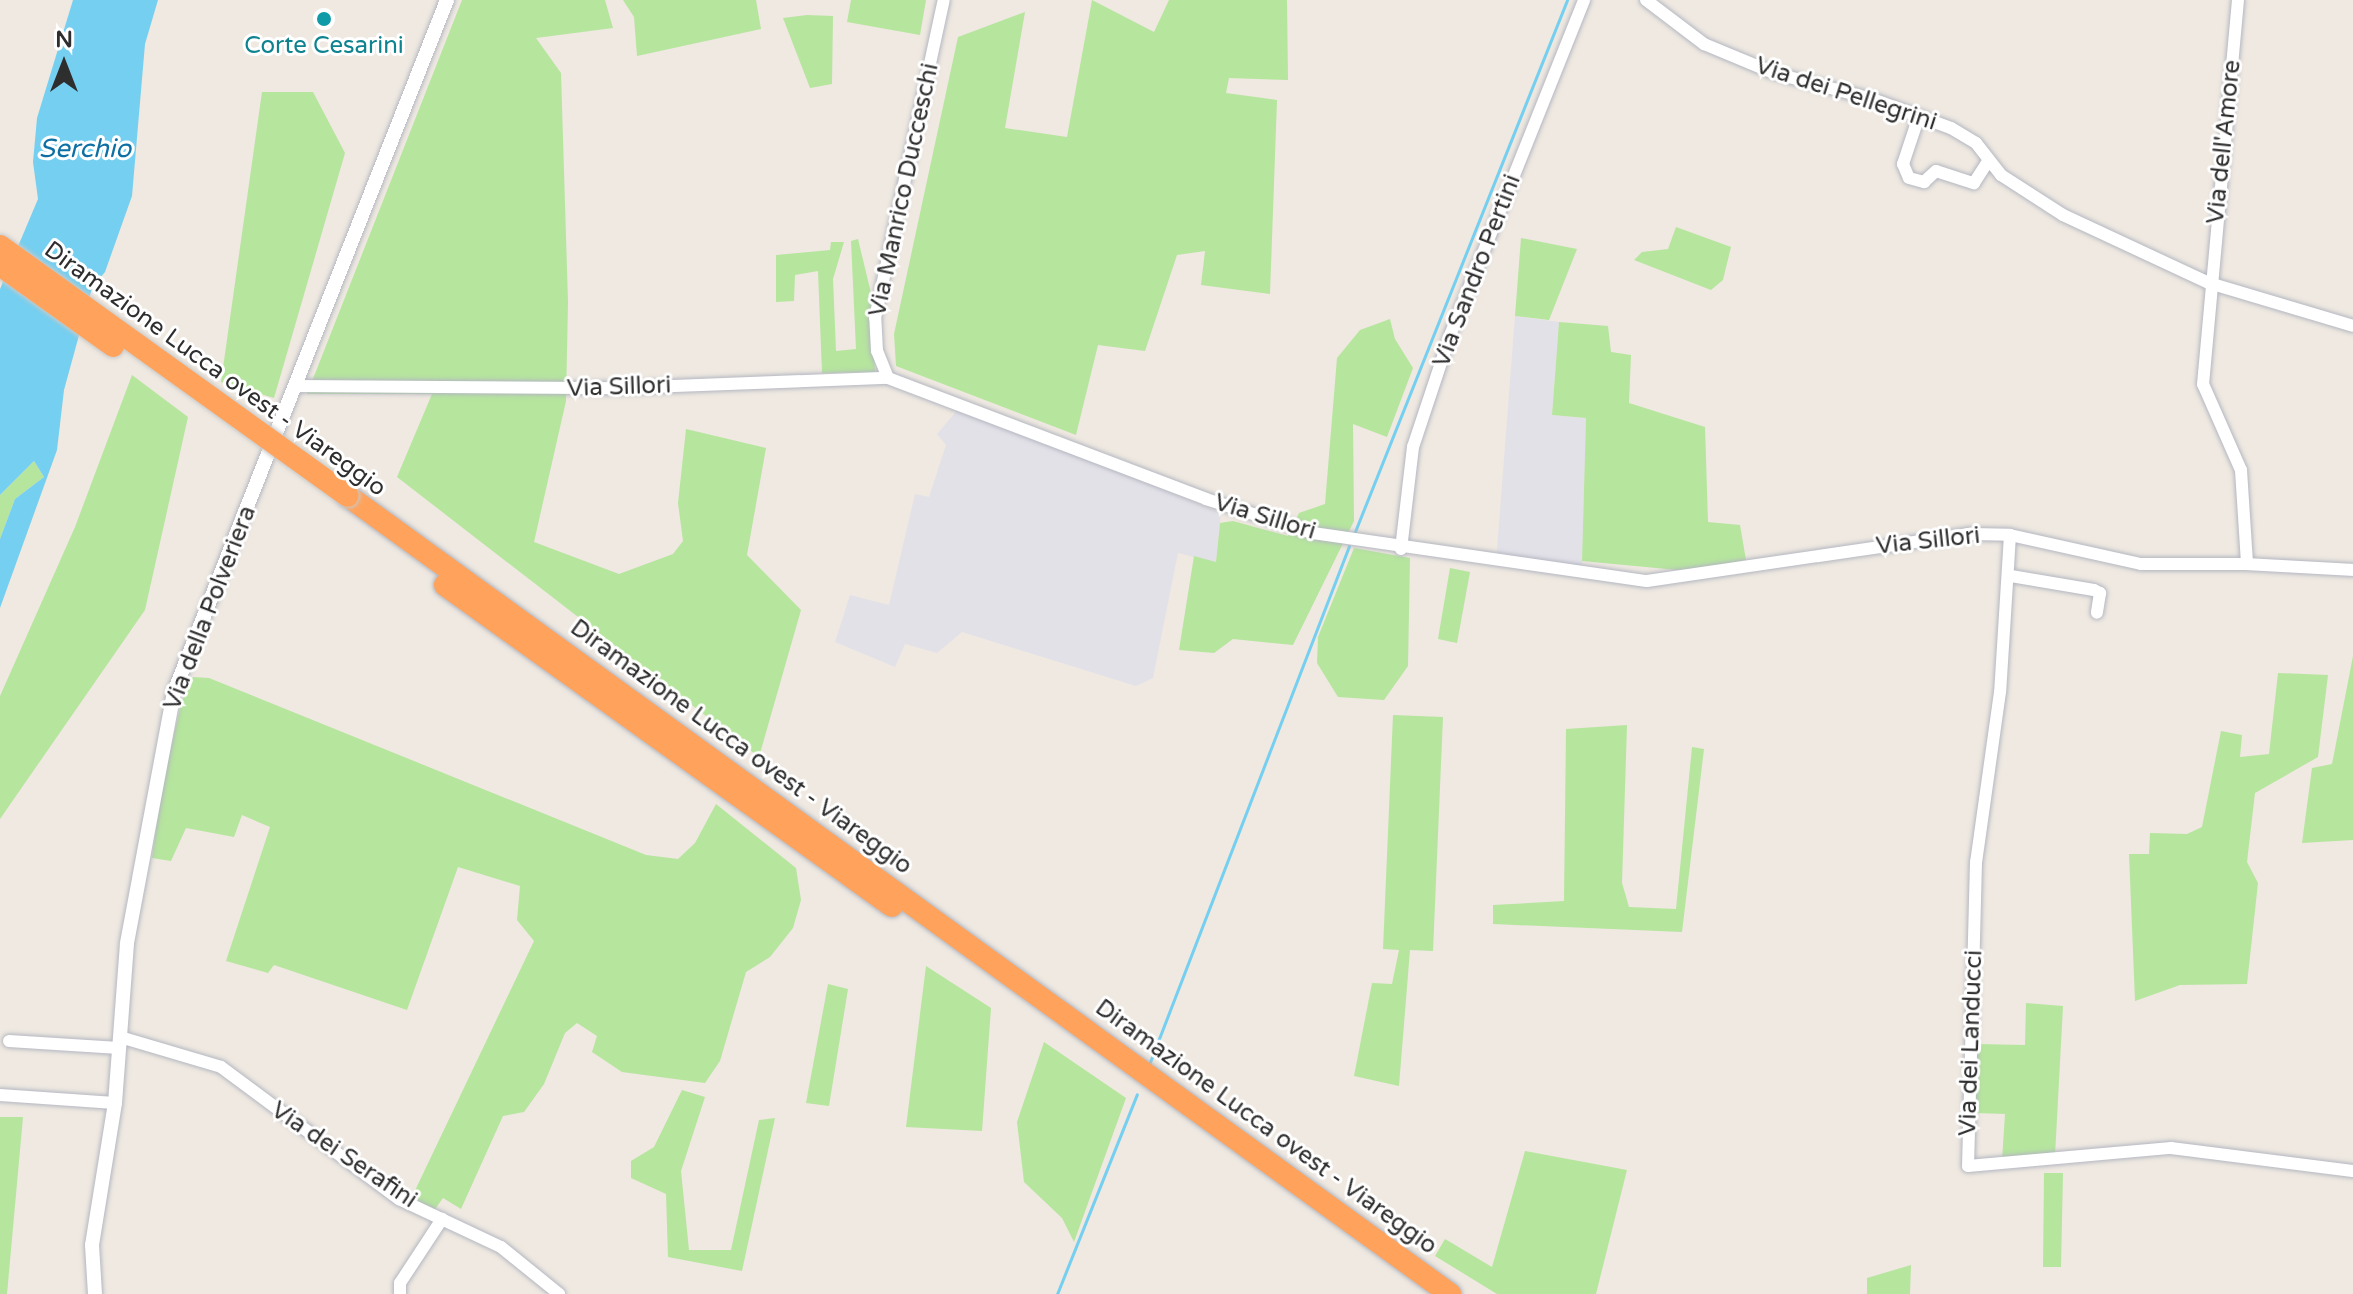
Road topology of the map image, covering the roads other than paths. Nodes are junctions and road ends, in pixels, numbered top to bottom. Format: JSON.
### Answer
{"nodes":[{"id":1,"x":447,"y":0,"type":"edge"},
{"id":2,"x":944,"y":0,"type":"edge"},
{"id":3,"x":1584,"y":0,"type":"edge"},
{"id":4,"x":1646,"y":0,"type":"edge"},
{"id":5,"x":2238,"y":0,"type":"edge"},
{"id":6,"x":1919,"y":116,"type":"junction"},
{"id":7,"x":1989,"y":160,"type":"junction"},
{"id":8,"x":0,"y":246,"type":"edge"},
{"id":9,"x":0,"y":265,"type":"edge"},
{"id":10,"x":2209,"y":283,"type":"junction"},
{"id":11,"x":2353,"y":326,"type":"edge"},
{"id":12,"x":888,"y":378,"type":"junction"},
{"id":13,"x":296,"y":386,"type":"junction"},
{"id":14,"x":344,"y":503,"type":"junction"},
{"id":15,"x":2010,"y":535,"type":"junction"},
{"id":16,"x":1401,"y":549,"type":"junction"},
{"id":17,"x":2247,"y":564,"type":"junction"},
{"id":18,"x":2353,"y":570,"type":"edge"},
{"id":19,"x":2011,"y":576,"type":"junction"},
{"id":20,"x":2097,"y":613,"type":"dead end"},
{"id":21,"x":9,"y":1041,"type":"dead end"},
{"id":22,"x":120,"y":1043,"type":"junction"},
{"id":23,"x":0,"y":1095,"type":"edge"},
{"id":24,"x":115,"y":1103,"type":"junction"},
{"id":25,"x":2353,"y":1171,"type":"edge"},
{"id":26,"x":442,"y":1219,"type":"junction"},
{"id":27,"x":95,"y":1294,"type":"edge"},
{"id":28,"x":400,"y":1294,"type":"edge"},
{"id":29,"x":559,"y":1294,"type":"edge"},
{"id":30,"x":1426,"y":1294,"type":"edge"},
{"id":31,"x":1450,"y":1294,"type":"edge"}],
"edges":[{"from":1,"to":13,"type":"street","name":"Via della Polveriera"},
{"from":2,"to":12,"type":"street","name":"Via Manrico Ducceschi"},
{"from":3,"to":16,"type":"street","name":"Via Sandro Pertini"},
{"from":4,"to":6,"type":"street","name":"Via dei Pellegrini"},
{"from":5,"to":10,"type":"street","name":"Via dell'Amore"},
{"from":6,"to":7,"type":"street","name":"Via dei Pellegrini"},
{"from":6,"to":7,"type":"street"},
{"from":7,"to":10,"type":"street","name":"Via dei Pellegrini"},
{"from":8,"to":14,"type":"highway","name":"Diramazione Lucca ovest - Viareggio","bridge":true},
{"from":9,"to":14,"type":"highway","name":"Diramazione Lucca ovest - Viareggio","bridge":true},
{"from":10,"to":11,"type":"street","name":"Via dei Pellegrini"},
{"from":10,"to":17,"type":"street","name":"Via dell'Amore"},
{"from":12,"to":13,"type":"street","name":"Via Sillori"},
{"from":12,"to":16,"type":"street","name":"Via Sillori"},
{"from":13,"to":22,"type":"street","name":"Via della Polveriera"},
{"from":14,"to":30,"type":"highway","name":"Diramazione Lucca ovest - Viareggio"},
{"from":14,"to":31,"type":"highway","name":"Diramazione Lucca ovest - Viareggio"},
{"from":15,"to":16,"type":"street","name":"Via Sillori"},
{"from":15,"to":17,"type":"street","name":"Via Sillori"},
{"from":15,"to":19,"type":"street","name":"Via dei Landucci"},
{"from":17,"to":18,"type":"street","name":"Via Sillori"},
{"from":19,"to":20,"type":"street"},
{"from":19,"to":25,"type":"street","name":"Via dei Landucci"},
{"from":21,"to":22,"type":"street","name":"Via dei Serafini"},
{"from":22,"to":24,"type":"street","name":"Via della Polveriera"},
{"from":22,"to":26,"type":"street","name":"Via dei Serafini"},
{"from":23,"to":24,"type":"street"},
{"from":24,"to":27,"type":"street","name":"Via della Polveriera"},
{"from":26,"to":28,"type":"street"},
{"from":26,"to":29,"type":"street","name":"Via dei Serafini"}]}
